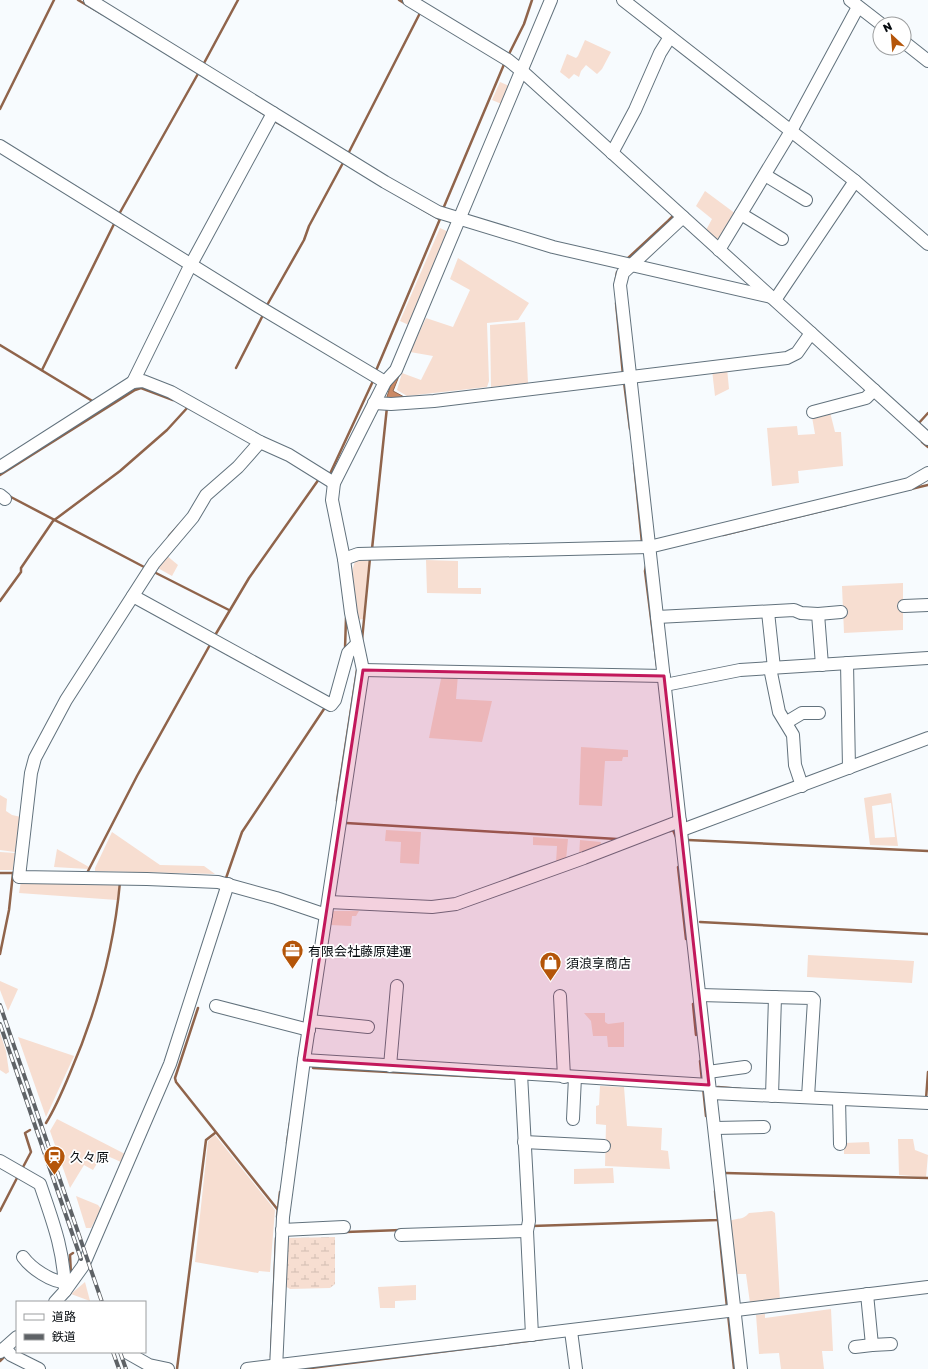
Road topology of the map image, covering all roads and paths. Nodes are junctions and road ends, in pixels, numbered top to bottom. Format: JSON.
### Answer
{"nodes":[{"id":1,"x":90,"y":0,"type":"edge"},
{"id":2,"x":409,"y":0,"type":"edge"},
{"id":3,"x":551,"y":0,"type":"edge"},
{"id":4,"x":623,"y":0,"type":"edge"},
{"id":5,"x":855,"y":7,"type":"edge"},
{"id":6,"x":872,"y":18,"type":"edge"},
{"id":7,"x":670,"y":37,"type":"junction"},
{"id":8,"x":912,"y":48,"type":"edge"},
{"id":9,"x":928,"y":61,"type":"edge"},
{"id":10,"x":524,"y":73,"type":"junction"},
{"id":11,"x":273,"y":113,"type":"junction"},
{"id":12,"x":791,"y":134,"type":"junction"},
{"id":13,"x":0,"y":146,"type":"edge"},
{"id":14,"x":612,"y":153,"type":"junction"},
{"id":15,"x":765,"y":174,"type":"junction"},
{"id":16,"x":853,"y":184,"type":"junction"},
{"id":17,"x":806,"y":200,"type":"dead end"},
{"id":18,"x":741,"y":214,"type":"junction"},
{"id":19,"x":683,"y":217,"type":"junction"},
{"id":20,"x":459,"y":218,"type":"junction"},
{"id":21,"x":782,"y":239,"type":"dead end"},
{"id":22,"x":928,"y":244,"type":"edge"},
{"id":23,"x":719,"y":250,"type":"junction"},
{"id":24,"x":630,"y":265,"type":"junction"},
{"id":25,"x":189,"y":267,"type":"junction"},
{"id":26,"x":773,"y":298,"type":"junction"},
{"id":27,"x":811,"y":333,"type":"junction"},
{"id":28,"x":378,"y":378,"type":"junction"},
{"id":29,"x":625,"y":378,"type":"junction"},
{"id":30,"x":133,"y":382,"type":"junction"},
{"id":31,"x":874,"y":390,"type":"junction"},
{"id":32,"x":384,"y":404,"type":"junction"},
{"id":33,"x":813,"y":412,"type":"dead end"},
{"id":34,"x":928,"y":439,"type":"edge"},
{"id":35,"x":260,"y":442,"type":"junction"},
{"id":36,"x":0,"y":467,"type":"edge"},
{"id":37,"x":928,"y":473,"type":"edge"},
{"id":38,"x":330,"y":480,"type":"junction"},
{"id":39,"x":649,"y":547,"type":"junction"},
{"id":40,"x":344,"y":559,"type":"junction"},
{"id":41,"x":132,"y":596,"type":"junction"},
{"id":42,"x":928,"y":605,"type":"edge"},
{"id":43,"x":904,"y":606,"type":"dead end"},
{"id":44,"x":768,"y":612,"type":"junction"},
{"id":45,"x":841,"y":612,"type":"dead end"},
{"id":46,"x":818,"y":614,"type":"junction"},
{"id":47,"x":657,"y":617,"type":"junction"},
{"id":48,"x":356,"y":644,"type":"junction"},
{"id":49,"x":928,"y":658,"type":"edge"},
{"id":50,"x":822,"y":662,"type":"junction"},
{"id":51,"x":847,"y":663,"type":"junction"},
{"id":52,"x":773,"y":666,"type":"junction"},
{"id":53,"x":363,"y":670,"type":"junction"},
{"id":54,"x":661,"y":678,"type":"junction"},
{"id":55,"x":819,"y":713,"type":"dead end"},
{"id":56,"x":787,"y":722,"type":"junction"},
{"id":57,"x":928,"y":738,"type":"edge"},
{"id":58,"x":849,"y":765,"type":"junction"},
{"id":59,"x":801,"y":782,"type":"junction"},
{"id":60,"x":681,"y":825,"type":"junction"},
{"id":61,"x":228,"y":884,"type":"junction"},
{"id":62,"x":325,"y":910,"type":"junction"},
{"id":63,"x":397,"y":986,"type":"dead end"},
{"id":64,"x":700,"y":995,"type":"junction"},
{"id":65,"x":560,"y":996,"type":"dead end"},
{"id":66,"x":775,"y":997,"type":"junction"},
{"id":67,"x":216,"y":1006,"type":"dead end"},
{"id":68,"x":309,"y":1026,"type":"junction"},
{"id":69,"x":368,"y":1027,"type":"dead end"},
{"id":70,"x":304,"y":1060,"type":"junction"},
{"id":71,"x":390,"y":1066,"type":"junction"},
{"id":72,"x":745,"y":1066,"type":"dead end"},
{"id":73,"x":708,"y":1072,"type":"junction"},
{"id":74,"x":570,"y":1077,"type":"junction"},
{"id":75,"x":521,"y":1078,"type":"junction"},
{"id":76,"x":707,"y":1087,"type":"junction"},
{"id":77,"x":772,"y":1096,"type":"junction"},
{"id":78,"x":808,"y":1097,"type":"junction"},
{"id":79,"x":839,"y":1099,"type":"junction"},
{"id":80,"x":928,"y":1103,"type":"edge"},
{"id":81,"x":573,"y":1119,"type":"dead end"},
{"id":82,"x":764,"y":1127,"type":"dead end"},
{"id":83,"x":715,"y":1128,"type":"junction"},
{"id":84,"x":524,"y":1142,"type":"junction"},
{"id":85,"x":840,"y":1144,"type":"dead end"},
{"id":86,"x":604,"y":1146,"type":"dead end"},
{"id":87,"x":0,"y":1161,"type":"edge"},
{"id":88,"x":344,"y":1227,"type":"dead end"},
{"id":89,"x":528,"y":1227,"type":"junction"},
{"id":90,"x":282,"y":1230,"type":"junction"},
{"id":91,"x":401,"y":1234,"type":"dead end"},
{"id":92,"x":23,"y":1257,"type":"dead end"},
{"id":93,"x":65,"y":1286,"type":"junction"},
{"id":94,"x":928,"y":1286,"type":"edge"},
{"id":95,"x":867,"y":1294,"type":"junction"},
{"id":96,"x":55,"y":1301,"type":"edge"},
{"id":97,"x":730,"y":1311,"type":"junction"},
{"id":98,"x":571,"y":1334,"type":"junction"},
{"id":99,"x":532,"y":1335,"type":"junction"},
{"id":100,"x":16,"y":1338,"type":"edge"},
{"id":101,"x":891,"y":1344,"type":"dead end"},
{"id":102,"x":872,"y":1345,"type":"junction"},
{"id":103,"x":855,"y":1347,"type":"dead end"},
{"id":104,"x":6,"y":1351,"type":"edge"},
{"id":105,"x":128,"y":1353,"type":"edge"},
{"id":106,"x":273,"y":1367,"type":"edge"},
{"id":107,"x":40,"y":1369,"type":"edge"},
{"id":108,"x":168,"y":1369,"type":"edge"},
{"id":109,"x":247,"y":1369,"type":"edge"},
{"id":110,"x":576,"y":1369,"type":"edge"},
{"id":111,"x":741,"y":1369,"type":"edge"}],
"edges":[{"from":1,"to":11,"type":"street"},
{"from":2,"to":10,"type":"street"},
{"from":3,"to":10,"type":"street"},
{"from":4,"to":7,"type":"street"},
{"from":5,"to":6,"type":"street"},
{"from":5,"to":12,"type":"street"},
{"from":7,"to":12,"type":"street"},
{"from":7,"to":14,"type":"street"},
{"from":8,"to":9,"type":"street"},
{"from":10,"to":14,"type":"street"},
{"from":10,"to":20,"type":"street"},
{"from":11,"to":20,"type":"street"},
{"from":11,"to":25,"type":"street"},
{"from":12,"to":15,"type":"street"},
{"from":12,"to":16,"type":"street"},
{"from":13,"to":25,"type":"street"},
{"from":14,"to":19,"type":"street"},
{"from":15,"to":17,"type":"street"},
{"from":15,"to":18,"type":"street"},
{"from":16,"to":22,"type":"street"},
{"from":16,"to":26,"type":"street"},
{"from":18,"to":21,"type":"street"},
{"from":18,"to":23,"type":"street"},
{"from":19,"to":23,"type":"street"},
{"from":19,"to":24,"type":"street"},
{"from":20,"to":24,"type":"street"},
{"from":20,"to":28,"type":"street"},
{"from":23,"to":26,"type":"street"},
{"from":24,"to":26,"type":"street"},
{"from":24,"to":29,"type":"street"},
{"from":25,"to":28,"type":"street"},
{"from":25,"to":30,"type":"street"},
{"from":26,"to":27,"type":"street"},
{"from":27,"to":29,"type":"street"},
{"from":27,"to":31,"type":"street"},
{"from":28,"to":32,"type":"street"},
{"from":29,"to":32,"type":"street"},
{"from":29,"to":39,"type":"street"},
{"from":30,"to":35,"type":"street"},
{"from":30,"to":36,"type":"street"},
{"from":31,"to":33,"type":"street"},
{"from":31,"to":34,"type":"street"},
{"from":32,"to":38,"type":"street"},
{"from":35,"to":38,"type":"street"},
{"from":35,"to":41,"type":"street"},
{"from":37,"to":39,"type":"street"},
{"from":38,"to":40,"type":"street"},
{"from":39,"to":40,"type":"street"},
{"from":39,"to":47,"type":"street"},
{"from":40,"to":48,"type":"street"},
{"from":41,"to":48,"type":"street"},
{"from":41,"to":61,"type":"street"},
{"from":42,"to":43,"type":"street"},
{"from":44,"to":46,"type":"street"},
{"from":44,"to":47,"type":"street"},
{"from":44,"to":52,"type":"street"},
{"from":45,"to":46,"type":"street"},
{"from":46,"to":50,"type":"street"},
{"from":47,"to":54,"type":"street"},
{"from":48,"to":53,"type":"street"},
{"from":49,"to":51,"type":"street"},
{"from":50,"to":51,"type":"street"},
{"from":50,"to":52,"type":"street"},
{"from":51,"to":58,"type":"street"},
{"from":52,"to":54,"type":"street"},
{"from":52,"to":56,"type":"street"},
{"from":53,"to":54,"type":"street"},
{"from":53,"to":62,"type":"street"},
{"from":54,"to":60,"type":"street"},
{"from":55,"to":56,"type":"street"},
{"from":56,"to":59,"type":"street"},
{"from":57,"to":58,"type":"street"},
{"from":58,"to":59,"type":"street"},
{"from":59,"to":60,"type":"street"},
{"from":60,"to":62,"type":"street"},
{"from":60,"to":64,"type":"street"},
{"from":61,"to":62,"type":"street"},
{"from":61,"to":93,"type":"street"},
{"from":62,"to":68,"type":"street"},
{"from":63,"to":71,"type":"street"},
{"from":64,"to":66,"type":"street"},
{"from":64,"to":73,"type":"street"},
{"from":65,"to":74,"type":"street"},
{"from":66,"to":77,"type":"street"},
{"from":66,"to":78,"type":"street"},
{"from":67,"to":68,"type":"street"},
{"from":68,"to":69,"type":"street"},
{"from":68,"to":70,"type":"street"},
{"from":70,"to":71,"type":"street"},
{"from":70,"to":90,"type":"street"},
{"from":71,"to":75,"type":"street"},
{"from":72,"to":73,"type":"street"},
{"from":73,"to":76,"type":"street"},
{"from":74,"to":75,"type":"street"},
{"from":74,"to":76,"type":"street"},
{"from":74,"to":81,"type":"street"},
{"from":75,"to":84,"type":"street"},
{"from":76,"to":77,"type":"street"},
{"from":76,"to":83,"type":"street"},
{"from":77,"to":78,"type":"street"},
{"from":78,"to":79,"type":"street"},
{"from":79,"to":80,"type":"street"},
{"from":79,"to":85,"type":"street"},
{"from":82,"to":83,"type":"street"},
{"from":83,"to":97,"type":"street"},
{"from":84,"to":86,"type":"street"},
{"from":84,"to":89,"type":"street"},
{"from":87,"to":93,"type":"street"},
{"from":88,"to":90,"type":"street"},
{"from":89,"to":91,"type":"street"},
{"from":89,"to":99,"type":"street"},
{"from":90,"to":106,"type":"street"},
{"from":92,"to":93,"type":"street"},
{"from":93,"to":96,"type":"street"},
{"from":94,"to":95,"type":"street"},
{"from":95,"to":97,"type":"street"},
{"from":95,"to":102,"type":"street"},
{"from":97,"to":98,"type":"street"},
{"from":97,"to":111,"type":"street"},
{"from":98,"to":99,"type":"street"},
{"from":98,"to":110,"type":"street"},
{"from":99,"to":106,"type":"street"},
{"from":100,"to":104,"type":"street"},
{"from":101,"to":102,"type":"street"},
{"from":102,"to":103,"type":"street"},
{"from":104,"to":107,"type":"street"},
{"from":105,"to":108,"type":"street"},
{"from":106,"to":109,"type":"street"}]}
